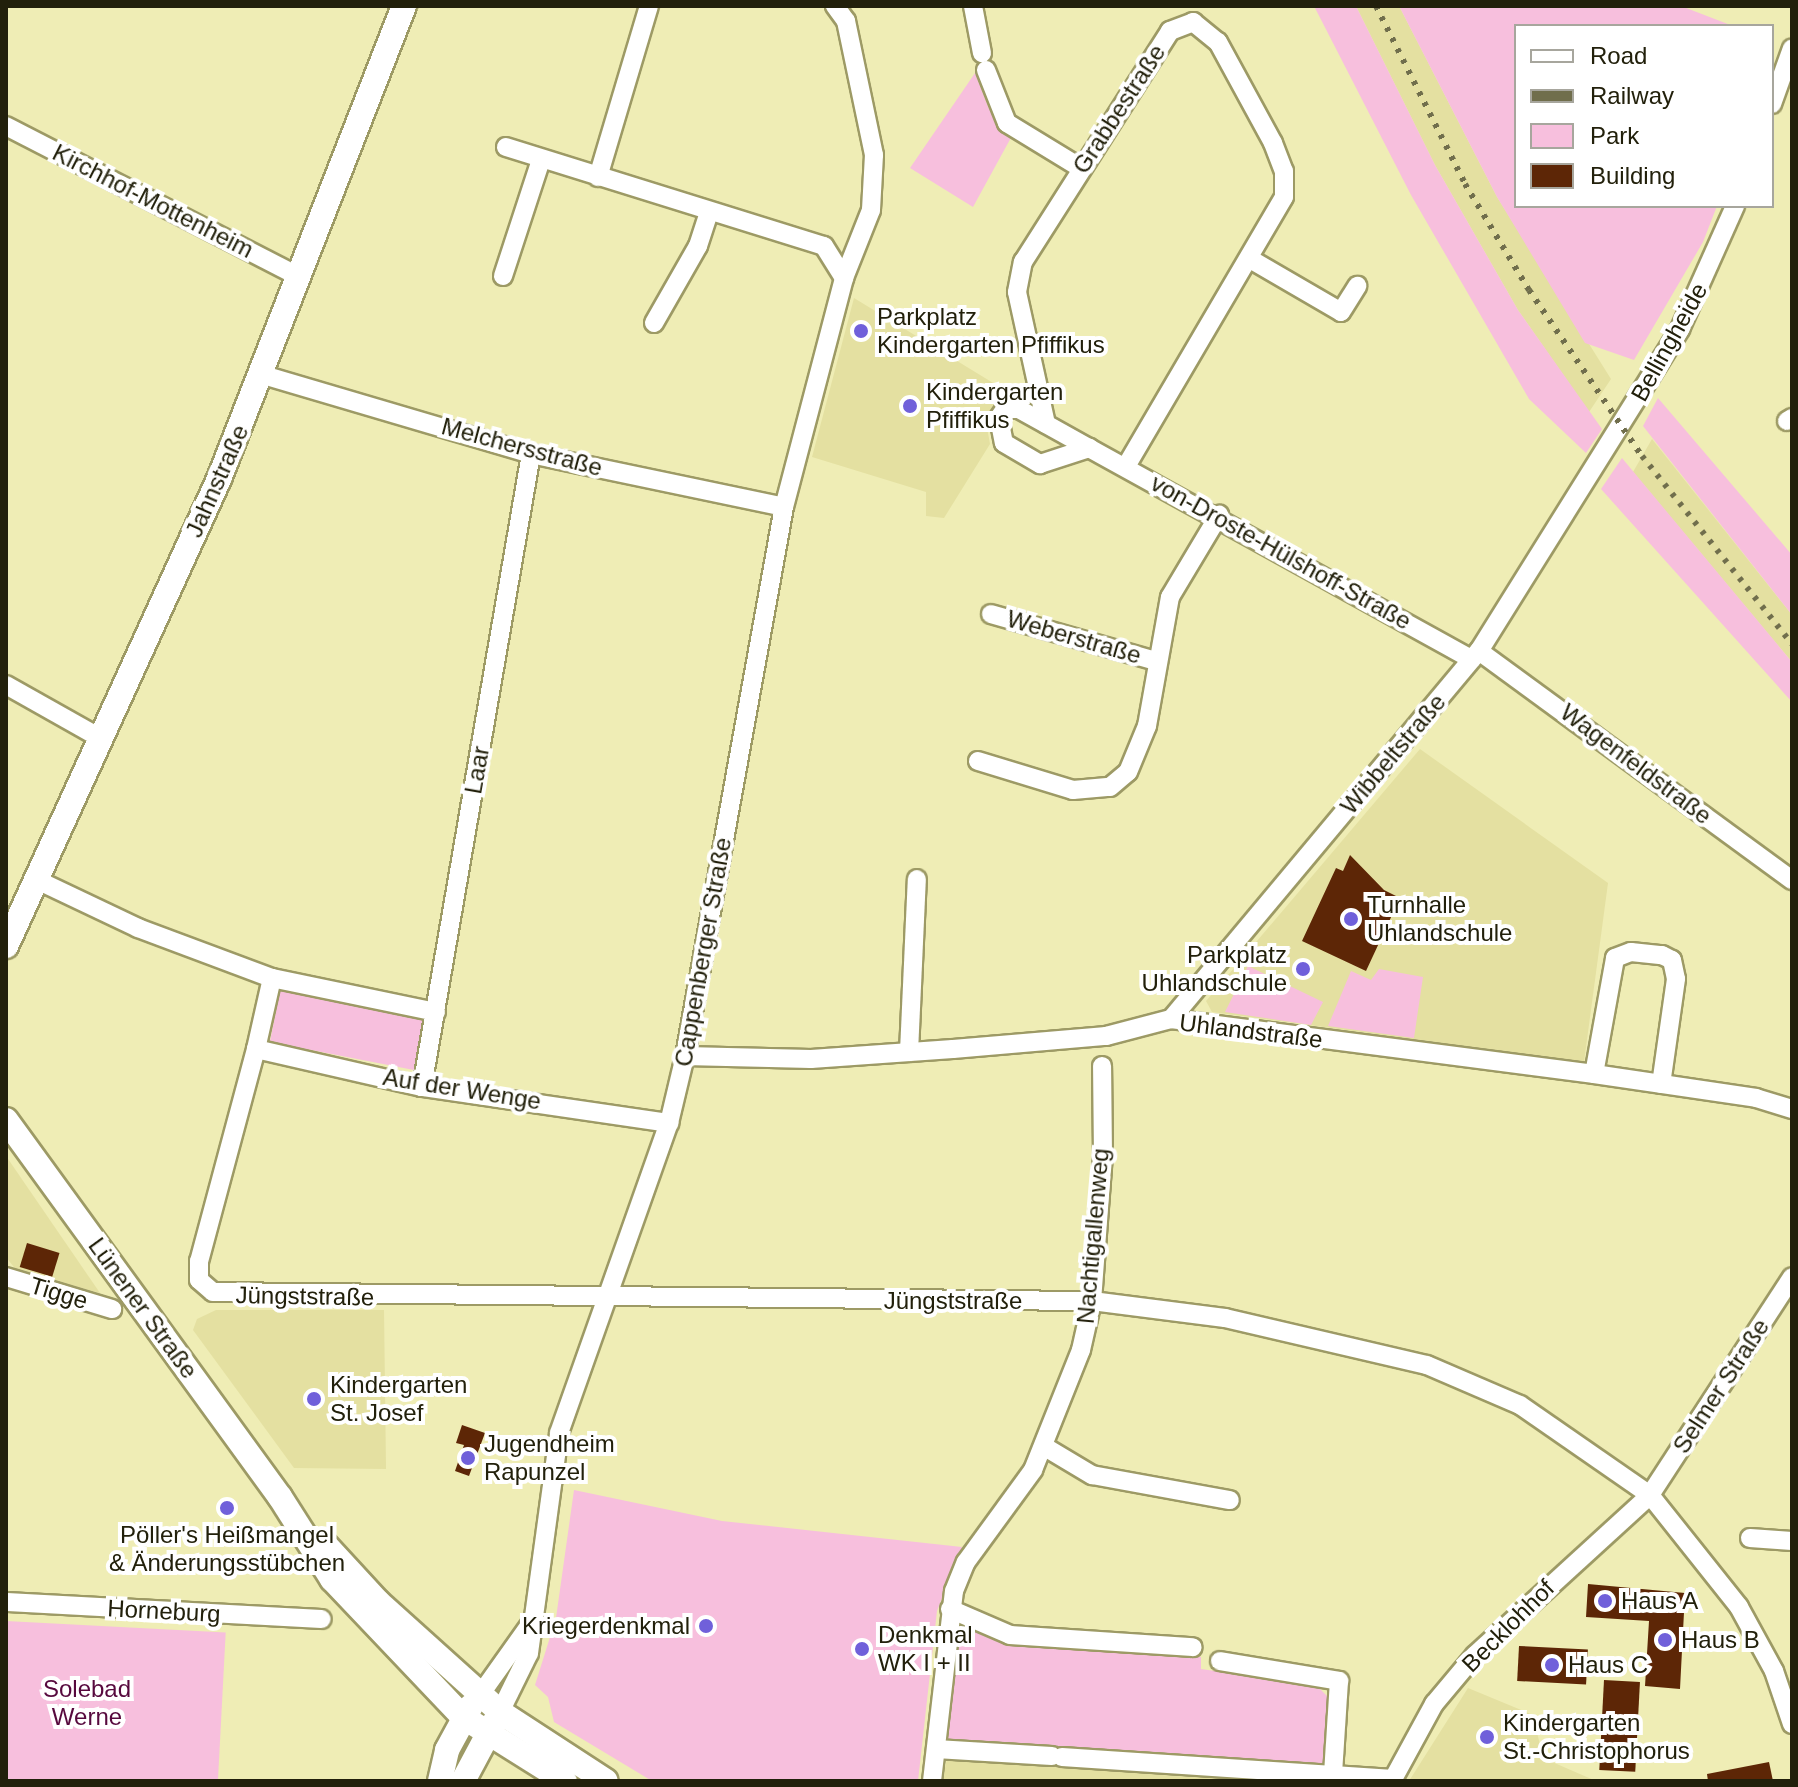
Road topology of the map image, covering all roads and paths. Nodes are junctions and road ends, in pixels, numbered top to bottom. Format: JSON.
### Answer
{"nodes":[{"id":1,"x":404,"y":6,"type":"edge"},
{"id":2,"x":649,"y":6,"type":"edge"},
{"id":3,"x":835,"y":6,"type":"edge"},
{"id":4,"x":973,"y":6,"type":"edge"},
{"id":5,"x":1792,"y":48,"type":"edge"},
{"id":6,"x":1774,"y":98,"type":"edge"},
{"id":7,"x":6,"y":126,"type":"edge"},
{"id":8,"x":506,"y":147,"type":"dead end"},
{"id":9,"x":541,"y":160,"type":"junction"},
{"id":10,"x":1079,"y":167,"type":"junction"},
{"id":11,"x":598,"y":177,"type":"junction"},
{"id":12,"x":1734,"y":208,"type":"edge"},
{"id":13,"x":709,"y":213,"type":"junction"},
{"id":14,"x":1250,"y":259,"type":"junction"},
{"id":15,"x":503,"y":276,"type":"dead end"},
{"id":16,"x":300,"y":277,"type":"junction"},
{"id":17,"x":844,"y":278,"type":"junction"},
{"id":18,"x":1357,"y":286,"type":"dead end"},
{"id":19,"x":654,"y":323,"type":"dead end"},
{"id":20,"x":263,"y":375,"type":"junction"},
{"id":21,"x":1046,"y":424,"type":"junction"},
{"id":22,"x":1089,"y":448,"type":"junction"},
{"id":23,"x":531,"y":454,"type":"junction"},
{"id":24,"x":1126,"y":466,"type":"junction"},
{"id":25,"x":1594,"y":474,"type":"joint"},
{"id":26,"x":784,"y":507,"type":"junction"},
{"id":27,"x":1219,"y":515,"type":"junction"},
{"id":28,"x":991,"y":614,"type":"dead end"},
{"id":29,"x":1475,"y":655,"type":"junction"},
{"id":30,"x":1156,"y":661,"type":"junction"},
{"id":31,"x":6,"y":685,"type":"edge"},
{"id":32,"x":100,"y":738,"type":"junction"},
{"id":33,"x":978,"y":761,"type":"dead end"},
{"id":34,"x":917,"y":879,"type":"dead end"},
{"id":35,"x":37,"y":880,"type":"junction"},
{"id":36,"x":1792,"y":880,"type":"edge"},
{"id":37,"x":6,"y":946,"type":"edge"},
{"id":38,"x":272,"y":978,"type":"junction"},
{"id":39,"x":436,"y":1012,"type":"junction"},
{"id":40,"x":1171,"y":1019,"type":"junction"},
{"id":41,"x":256,"y":1049,"type":"junction"},
{"id":42,"x":909,"y":1052,"type":"junction"},
{"id":43,"x":685,"y":1056,"type":"junction"},
{"id":44,"x":1102,"y":1066,"type":"dead end"},
{"id":45,"x":1594,"y":1074,"type":"junction"},
{"id":46,"x":1661,"y":1084,"type":"junction"},
{"id":47,"x":422,"y":1087,"type":"junction"},
{"id":48,"x":1792,"y":1109,"type":"edge"},
{"id":49,"x":6,"y":1120,"type":"edge"},
{"id":50,"x":669,"y":1123,"type":"junction"},
{"id":51,"x":6,"y":1277,"type":"edge"},
{"id":52,"x":1792,"y":1277,"type":"edge"},
{"id":53,"x":606,"y":1300,"type":"junction"},
{"id":54,"x":1092,"y":1301,"type":"junction"},
{"id":55,"x":112,"y":1309,"type":"dead end"},
{"id":56,"x":1045,"y":1447,"type":"junction"},
{"id":57,"x":1650,"y":1495,"type":"junction"},
{"id":58,"x":280,"y":1497,"type":"junction"},
{"id":59,"x":1230,"y":1500,"type":"dead end"},
{"id":60,"x":1750,"y":1538,"type":"dead end"},
{"id":61,"x":1792,"y":1541,"type":"edge"},
{"id":62,"x":6,"y":1602,"type":"edge"},
{"id":63,"x":950,"y":1609,"type":"junction"},
{"id":64,"x":535,"y":1616,"type":"junction"},
{"id":65,"x":322,"y":1619,"type":"dead end"},
{"id":66,"x":1193,"y":1647,"type":"dead end"},
{"id":67,"x":1220,"y":1661,"type":"dead end"},
{"id":68,"x":480,"y":1695,"type":"junction"},
{"id":69,"x":500,"y":1712,"type":"junction"},
{"id":70,"x":463,"y":1717,"type":"junction"},
{"id":71,"x":1792,"y":1724,"type":"edge"},
{"id":72,"x":487,"y":1733,"type":"junction"},
{"id":73,"x":936,"y":1749,"type":"junction"},
{"id":74,"x":1333,"y":1775,"type":"junction"},
{"id":75,"x":1392,"y":1780,"type":"edge"},
{"id":76,"x":440,"y":1781,"type":"edge"},
{"id":77,"x":463,"y":1781,"type":"edge"},
{"id":78,"x":565,"y":1781,"type":"edge"},
{"id":79,"x":606,"y":1781,"type":"edge"},
{"id":80,"x":932,"y":1781,"type":"edge"}],
"edges":[{"from":1,"to":16,"type":"main road","name":"Jahnstraße"},
{"from":2,"to":11,"type":"street"},
{"from":3,"to":17,"type":"street","name":"Cappenberger Straße"},
{"from":4,"to":10,"type":"street"},
{"from":5,"to":6,"type":"street"},
{"from":7,"to":16,"type":"street","name":"Kirchhof-Mottenheim"},
{"from":8,"to":9,"type":"street"},
{"from":9,"to":11,"type":"street"},
{"from":9,"to":15,"type":"street"},
{"from":10,"to":14,"type":"street","name":"Grabbestraße"},
{"from":10,"to":21,"type":"street","name":"Grabbestraße"},
{"from":11,"to":13,"type":"street"},
{"from":12,"to":25,"type":"street","name":"Bellingheide"},
{"from":13,"to":17,"type":"street"},
{"from":13,"to":19,"type":"street"},
{"from":14,"to":18,"type":"street"},
{"from":14,"to":24,"type":"street","name":"Grabbestraße"},
{"from":16,"to":20,"type":"main road","name":"Jahnstraße"},
{"from":17,"to":26,"type":"street","name":"Cappenberger Straße"},
{"from":20,"to":23,"type":"street","name":"Melchersstraße"},
{"from":20,"to":32,"type":"main road","name":"Jahnstraße"},
{"from":21,"to":22,"type":"street","name":"von-Droste-Hülshoff-Straße"},
{"from":21,"to":22,"type":"street","name":"von-Droste-Hülshoff-Straße"},
{"from":22,"to":24,"type":"street","name":"von-Droste-Hülshoff-Straße"},
{"from":23,"to":26,"type":"street","name":"Melchersstraße"},
{"from":23,"to":39,"type":"street","name":"Laar"},
{"from":24,"to":27,"type":"street","name":"von-Droste-Hülshoff-Straße"},
{"from":25,"to":29,"type":"street","name":"Wibbeltstraße"},
{"from":26,"to":43,"type":"street","name":"Cappenberger Straße"},
{"from":27,"to":29,"type":"street","name":"von-Droste-Hülshoff-Straße"},
{"from":27,"to":30,"type":"street","name":"Weberstraße"},
{"from":28,"to":30,"type":"street","name":"Weberstraße"},
{"from":29,"to":36,"type":"street","name":"Wagenfeldstraße"},
{"from":29,"to":40,"type":"street","name":"Wibbeltstraße"},
{"from":30,"to":33,"type":"street","name":"Weberstraße"},
{"from":31,"to":32,"type":"street"},
{"from":32,"to":35,"type":"main road","name":"Jahnstraße"},
{"from":34,"to":42,"type":"street"},
{"from":35,"to":37,"type":"main road","name":"Jahnstraße"},
{"from":35,"to":38,"type":"street"},
{"from":38,"to":39,"type":"street"},
{"from":38,"to":41,"type":"street"},
{"from":39,"to":47,"type":"street","name":"Laar"},
{"from":40,"to":42,"type":"street","name":"Uhlandstraße"},
{"from":40,"to":45,"type":"street","name":"Uhlandstraße"},
{"from":41,"to":47,"type":"street","name":"Auf der Wenge"},
{"from":41,"to":53,"type":"street","name":"Jüngststraße"},
{"from":42,"to":43,"type":"street","name":"Uhlandstraße"},
{"from":43,"to":50,"type":"street","name":"Cappenberger Straße"},
{"from":44,"to":54,"type":"street","name":"Nachtigallenweg"},
{"from":45,"to":46,"type":"street","name":"Uhlandstraße"},
{"from":45,"to":46,"type":"street"},
{"from":46,"to":48,"type":"street","name":"Uhlandstraße"},
{"from":47,"to":50,"type":"street","name":"Auf der Wenge"},
{"from":49,"to":58,"type":"main road","name":"Lünener Straße"},
{"from":50,"to":53,"type":"street","name":"Cappenberger Straße"},
{"from":51,"to":55,"type":"street","name":"Tigge"},
{"from":52,"to":57,"type":"street","name":"Selmer Straße"},
{"from":53,"to":54,"type":"street","name":"Jüngststraße"},
{"from":53,"to":64,"type":"street","name":"Cappenberger Straße"},
{"from":54,"to":56,"type":"street","name":"Nachtigallenweg"},
{"from":54,"to":57,"type":"street","name":"Jüngststraße"},
{"from":56,"to":59,"type":"street"},
{"from":56,"to":63,"type":"street","name":"Nachtigallenweg"},
{"from":57,"to":71,"type":"street","name":"Jüngststraße"},
{"from":57,"to":75,"type":"street","name":"Becklohhof"},
{"from":58,"to":68,"type":"main road","name":"Lünener Straße"},
{"from":58,"to":70,"type":"main road","name":"Lünener Straße"},
{"from":60,"to":61,"type":"street"},
{"from":62,"to":65,"type":"street","name":"Horneburg"},
{"from":63,"to":66,"type":"street"},
{"from":63,"to":73,"type":"street","name":"Nachtigallenweg"},
{"from":64,"to":68,"type":"street","name":"Cappenberger Straße"},
{"from":64,"to":69,"type":"street","name":"Cappenberger Straße"},
{"from":67,"to":74,"type":"street"},
{"from":68,"to":69,"type":"main road","name":"Lünener Straße"},
{"from":68,"to":70,"type":"main road"},
{"from":69,"to":72,"type":"main road"},
{"from":69,"to":79,"type":"main road","name":"Lünener Straße"},
{"from":70,"to":72,"type":"main road","name":"Lünener Straße"},
{"from":70,"to":76,"type":"main road"},
{"from":72,"to":77,"type":"main road"},
{"from":72,"to":78,"type":"main road","name":"Lünener Straße"},
{"from":73,"to":74,"type":"street","name":"Becklohhof"},
{"from":73,"to":80,"type":"street","name":"Nachtigallenweg"},
{"from":74,"to":75,"type":"street","name":"Becklohhof"}]}
